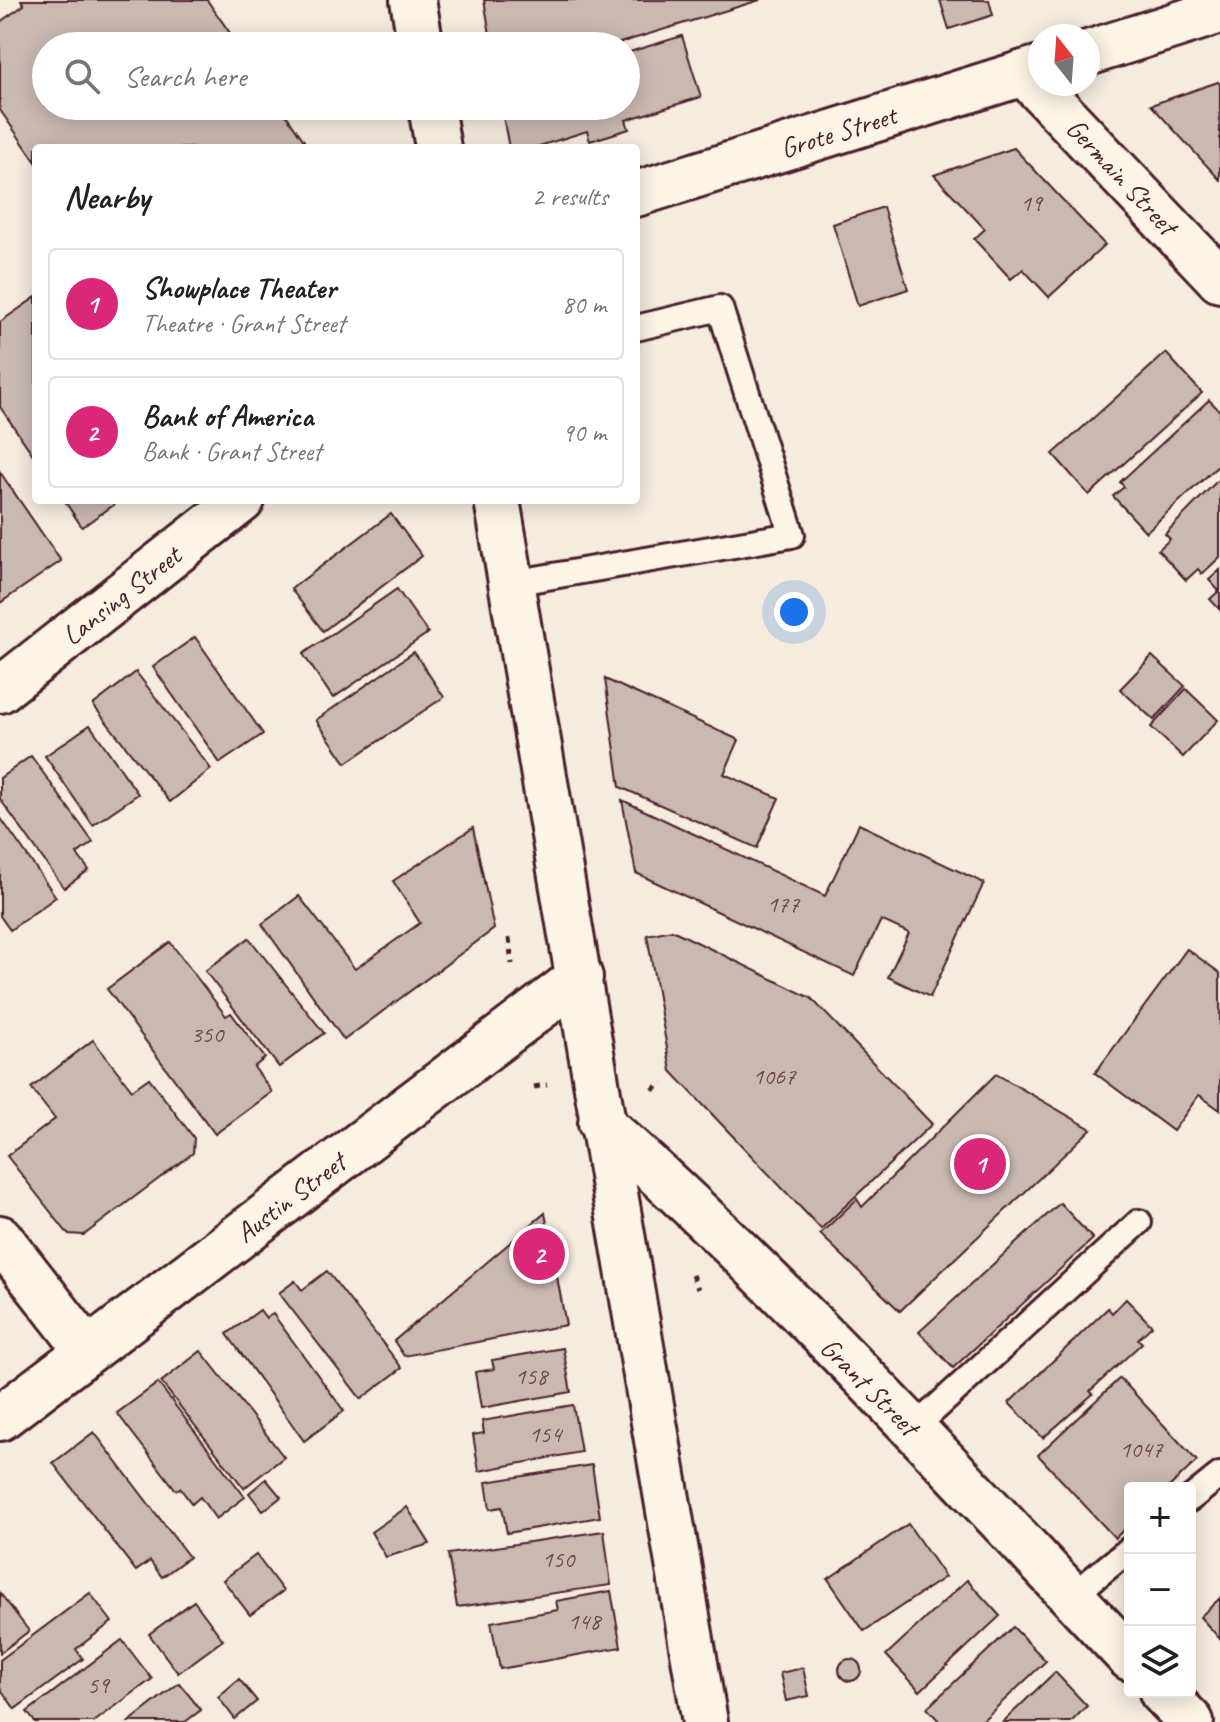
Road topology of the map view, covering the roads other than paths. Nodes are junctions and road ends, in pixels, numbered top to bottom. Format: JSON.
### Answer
{"nodes":[{"id":1,"x":413,"y":0,"type":"edge"},
{"id":2,"x":1194,"y":11,"type":"edge"},
{"id":3,"x":419,"y":32,"type":"edge"},
{"id":4,"x":1100,"y":48,"type":"edge"},
{"id":5,"x":1028,"y":71,"type":"edge"},
{"id":6,"x":1055,"y":96,"type":"edge"},
{"id":7,"x":433,"y":120,"type":"edge"},
{"id":8,"x":437,"y":144,"type":"edge"},
{"id":9,"x":640,"y":193,"type":"edge"},
{"id":10,"x":1220,"y":280,"type":"edge"},
{"id":11,"x":640,"y":327,"type":"edge"},
{"id":12,"x":237,"y":504,"type":"edge"},
{"id":13,"x":498,"y":504,"type":"edge"},
{"id":14,"x":512,"y":583,"type":"junction"},
{"id":15,"x":0,"y":690,"type":"edge"},
{"id":16,"x":580,"y":977,"type":"junction"},
{"id":17,"x":601,"y":1123,"type":"junction"},
{"id":18,"x":1139,"y":1222,"type":"dead end"},
{"id":19,"x":0,"y":1238,"type":"edge"},
{"id":20,"x":88,"y":1351,"type":"junction"},
{"id":21,"x":0,"y":1418,"type":"edge"},
{"id":22,"x":913,"y":1429,"type":"junction"},
{"id":23,"x":1220,"y":1475,"type":"edge"},
{"id":24,"x":1196,"y":1494,"type":"edge"},
{"id":25,"x":1124,"y":1554,"type":"edge"},
{"id":26,"x":1072,"y":1596,"type":"junction"},
{"id":27,"x":1124,"y":1652,"type":"edge"},
{"id":28,"x":1168,"y":1698,"type":"edge"},
{"id":29,"x":705,"y":1722,"type":"edge"},
{"id":30,"x":1191,"y":1722,"type":"edge"}],
"edges":[{"from":1,"to":3,"type":"street"},
{"from":2,"to":4,"type":"street"},
{"from":5,"to":9,"type":"street","name":"Grote Street"},
{"from":6,"to":10,"type":"street","name":"Germain Street"},
{"from":7,"to":8,"type":"street"},
{"from":11,"to":14,"type":"lane"},
{"from":12,"to":15,"type":"street","name":"Lansing Street"},
{"from":13,"to":14,"type":"street"},
{"from":14,"to":16,"type":"street"},
{"from":16,"to":17,"type":"street"},
{"from":16,"to":20,"type":"street","name":"Austin Street"},
{"from":17,"to":22,"type":"street","name":"Grant Street"},
{"from":17,"to":29,"type":"street"},
{"from":18,"to":22,"type":"lane"},
{"from":19,"to":20,"type":"street"},
{"from":20,"to":21,"type":"street","name":"Austin Street"},
{"from":22,"to":26,"type":"street","name":"Grant Street"},
{"from":23,"to":24,"type":"lane"},
{"from":25,"to":26,"type":"lane"},
{"from":26,"to":27,"type":"street","name":"Grant Street"},
{"from":28,"to":30,"type":"street"}]}
